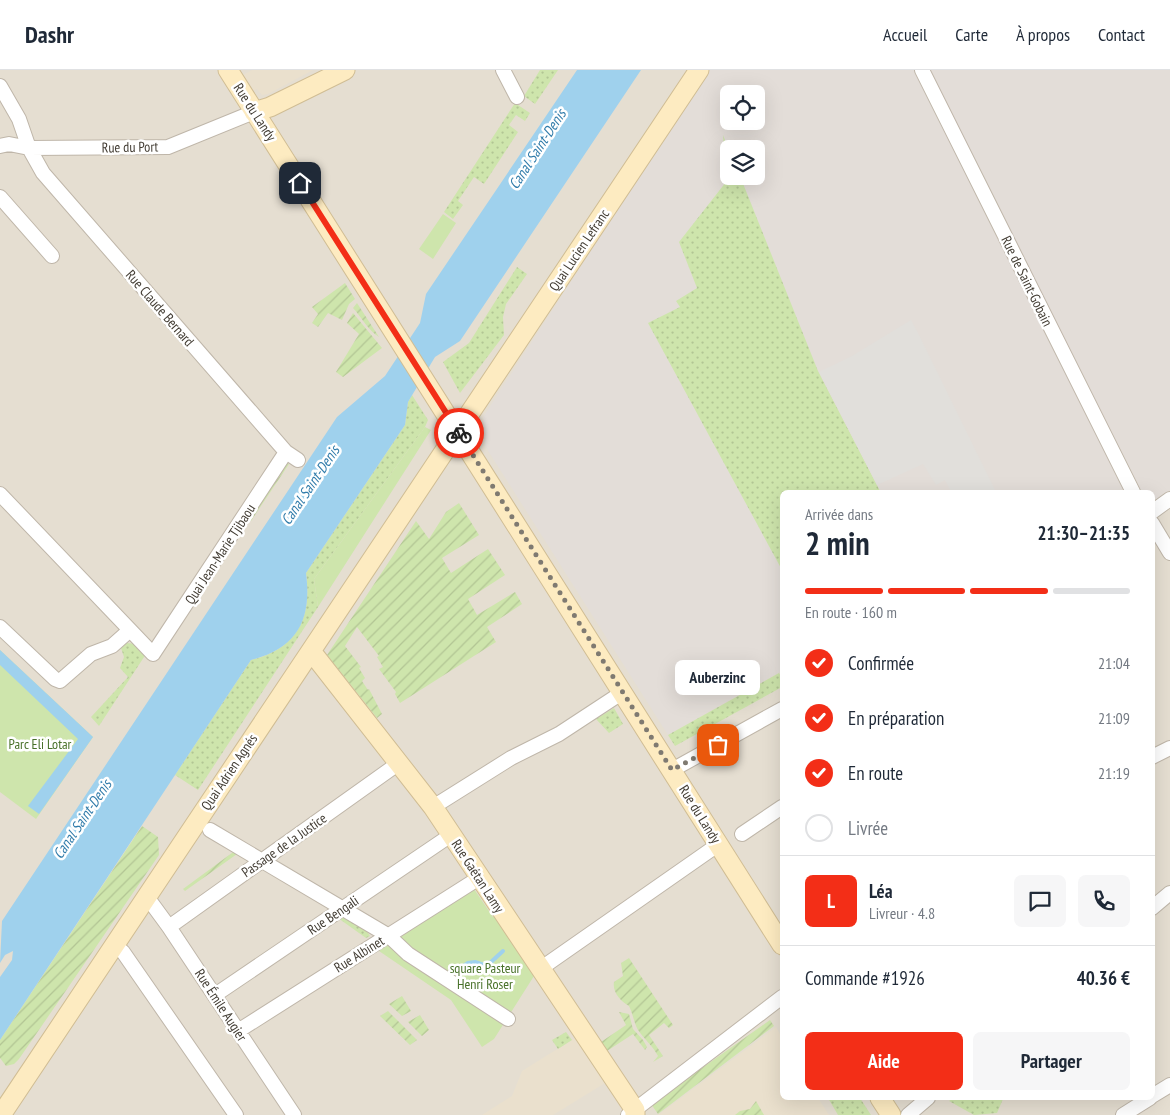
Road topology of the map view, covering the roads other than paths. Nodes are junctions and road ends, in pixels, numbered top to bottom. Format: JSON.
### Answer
{"nodes":[{"id":1,"x":228,"y":70,"type":"edge"},
{"id":2,"x":345,"y":70,"type":"edge"},
{"id":3,"x":503,"y":70,"type":"edge"},
{"id":4,"x":699,"y":70,"type":"edge"},
{"id":5,"x":922,"y":70,"type":"edge"},
{"id":6,"x":0,"y":86,"type":"edge"},
{"id":7,"x":517,"y":97,"type":"dead end"},
{"id":8,"x":254,"y":112,"type":"junction"},
{"id":9,"x":0,"y":146,"type":"edge"},
{"id":10,"x":29,"y":148,"type":"junction"},
{"id":11,"x":0,"y":197,"type":"edge"},
{"id":12,"x":52,"y":256,"type":"dead end"},
{"id":13,"x":458,"y":430,"type":"junction"},
{"id":14,"x":286,"y":452,"type":"junction"},
{"id":15,"x":298,"y":460,"type":"dead end"},
{"id":16,"x":1132,"y":490,"type":"edge"},
{"id":17,"x":0,"y":494,"type":"edge"},
{"id":18,"x":1170,"y":499,"type":"edge"},
{"id":19,"x":1155,"y":510,"type":"edge"},
{"id":20,"x":1155,"y":528,"type":"edge"},
{"id":21,"x":1170,"y":553,"type":"edge"},
{"id":22,"x":0,"y":627,"type":"edge"},
{"id":23,"x":130,"y":630,"type":"junction"},
{"id":24,"x":311,"y":651,"type":"junction"},
{"id":25,"x":623,"y":692,"type":"junction"},
{"id":26,"x":780,"y":710,"type":"edge"},
{"id":27,"x":1170,"y":748,"type":"edge"},
{"id":28,"x":1155,"y":756,"type":"edge"},
{"id":29,"x":399,"y":763,"type":"junction"},
{"id":30,"x":672,"y":770,"type":"junction"},
{"id":31,"x":433,"y":807,"type":"junction"},
{"id":32,"x":780,"y":808,"type":"edge"},
{"id":33,"x":210,"y":830,"type":"dead end"},
{"id":34,"x":742,"y":834,"type":"dead end"},
{"id":35,"x":451,"y":835,"type":"junction"},
{"id":36,"x":719,"y":844,"type":"junction"},
{"id":37,"x":263,"y":859,"type":"junction"},
{"id":38,"x":480,"y":878,"type":"junction"},
{"id":39,"x":1170,"y":893,"type":"edge"},
{"id":40,"x":147,"y":898,"type":"junction"},
{"id":41,"x":1155,"y":906,"type":"edge"},
{"id":42,"x":342,"y":909,"type":"junction"},
{"id":43,"x":169,"y":927,"type":"junction"},
{"id":44,"x":389,"y":936,"type":"junction"},
{"id":45,"x":780,"y":942,"type":"edge"},
{"id":46,"x":115,"y":945,"type":"junction"},
{"id":47,"x":540,"y":970,"type":"junction"},
{"id":48,"x":215,"y":995,"type":"junction"},
{"id":49,"x":780,"y":999,"type":"edge"},
{"id":50,"x":508,"y":1019,"type":"dead end"},
{"id":51,"x":238,"y":1031,"type":"junction"},
{"id":52,"x":1170,"y":1085,"type":"edge"},
{"id":53,"x":1155,"y":1096,"type":"edge"},
{"id":54,"x":881,"y":1100,"type":"edge"},
{"id":55,"x":926,"y":1100,"type":"edge"},
{"id":56,"x":1146,"y":1102,"type":"edge"},
{"id":57,"x":633,"y":1114,"type":"edge"},
{"id":58,"x":2,"y":1115,"type":"edge"},
{"id":59,"x":236,"y":1115,"type":"edge"},
{"id":60,"x":294,"y":1115,"type":"edge"},
{"id":61,"x":891,"y":1115,"type":"edge"},
{"id":62,"x":908,"y":1115,"type":"edge"},
{"id":63,"x":1123,"y":1115,"type":"edge"}],
"edges":[{"from":1,"to":8,"type":"main road","name":"Rue du Landy"},
{"from":2,"to":8,"type":"main road"},
{"from":3,"to":7,"type":"street"},
{"from":4,"to":13,"type":"main road","name":"Quai Lucien Lefranc"},
{"from":5,"to":16,"type":"street","name":"Rue de Saint-Gobain"},
{"from":6,"to":10,"type":"street","name":"Rue Claude Bernard"},
{"from":8,"to":10,"type":"street","name":"Rue du Port"},
{"from":8,"to":13,"type":"main road","name":"Rue du Landy"},
{"from":9,"to":10,"type":"street","name":"Rue du Port"},
{"from":10,"to":14,"type":"street","name":"Rue Claude Bernard"},
{"from":11,"to":12,"type":"street"},
{"from":13,"to":24,"type":"main road","name":"Quai Adrien Agnés"},
{"from":13,"to":25,"type":"main road","name":"Rue du Landy"},
{"from":14,"to":15,"type":"street","name":"Rue Claude Bernard"},
{"from":14,"to":23,"type":"street","name":"Quai Jean-Marie Tjibaou"},
{"from":17,"to":23,"type":"street"},
{"from":18,"to":19,"type":"street"},
{"from":20,"to":21,"type":"street"},
{"from":22,"to":23,"type":"street"},
{"from":24,"to":29,"type":"main road","name":"Rue Gaétan Lamy"},
{"from":24,"to":40,"type":"main road","name":"Quai Adrien Agnés"},
{"from":25,"to":30,"type":"main road","name":"Rue du Landy"},
{"from":25,"to":31,"type":"street"},
{"from":26,"to":30,"type":"street"},
{"from":27,"to":28,"type":"street"},
{"from":29,"to":31,"type":"main road","name":"Rue Gaétan Lamy"},
{"from":29,"to":37,"type":"street","name":"Passage de la Justice"},
{"from":30,"to":36,"type":"main road","name":"Rue du Landy"},
{"from":31,"to":35,"type":"main road","name":"Rue Gaétan Lamy"},
{"from":32,"to":34,"type":"street"},
{"from":33,"to":37,"type":"street"},
{"from":35,"to":38,"type":"main road","name":"Rue Gaétan Lamy"},
{"from":35,"to":42,"type":"street","name":"Rue Bengali"},
{"from":36,"to":45,"type":"main road","name":"Rue du Landy"},
{"from":36,"to":47,"type":"street"},
{"from":37,"to":42,"type":"street"},
{"from":37,"to":43,"type":"street","name":"Passage de la Justice"},
{"from":38,"to":44,"type":"street","name":"Rue Albinet"},
{"from":38,"to":47,"type":"main road","name":"Rue Gaétan Lamy"},
{"from":39,"to":41,"type":"street"},
{"from":40,"to":43,"type":"street","name":"Rue Émile Augier"},
{"from":40,"to":46,"type":"main road","name":"Quai Adrien Agnés"},
{"from":42,"to":44,"type":"street"},
{"from":42,"to":48,"type":"street","name":"Rue Bengali"},
{"from":43,"to":48,"type":"street","name":"Rue Émile Augier"},
{"from":44,"to":50,"type":"street"},
{"from":44,"to":51,"type":"street","name":"Rue Albinet"},
{"from":46,"to":58,"type":"main road","name":"Quai Adrien Agnés"},
{"from":46,"to":59,"type":"street"},
{"from":47,"to":57,"type":"main road","name":"Rue Gaétan Lamy"},
{"from":48,"to":51,"type":"street","name":"Rue Émile Augier"},
{"from":49,"to":57,"type":"street"},
{"from":51,"to":60,"type":"street","name":"Rue Émile Augier"},
{"from":52,"to":53,"type":"street"},
{"from":54,"to":61,"type":"main road"},
{"from":55,"to":62,"type":"street"},
{"from":56,"to":63,"type":"street"}]}
